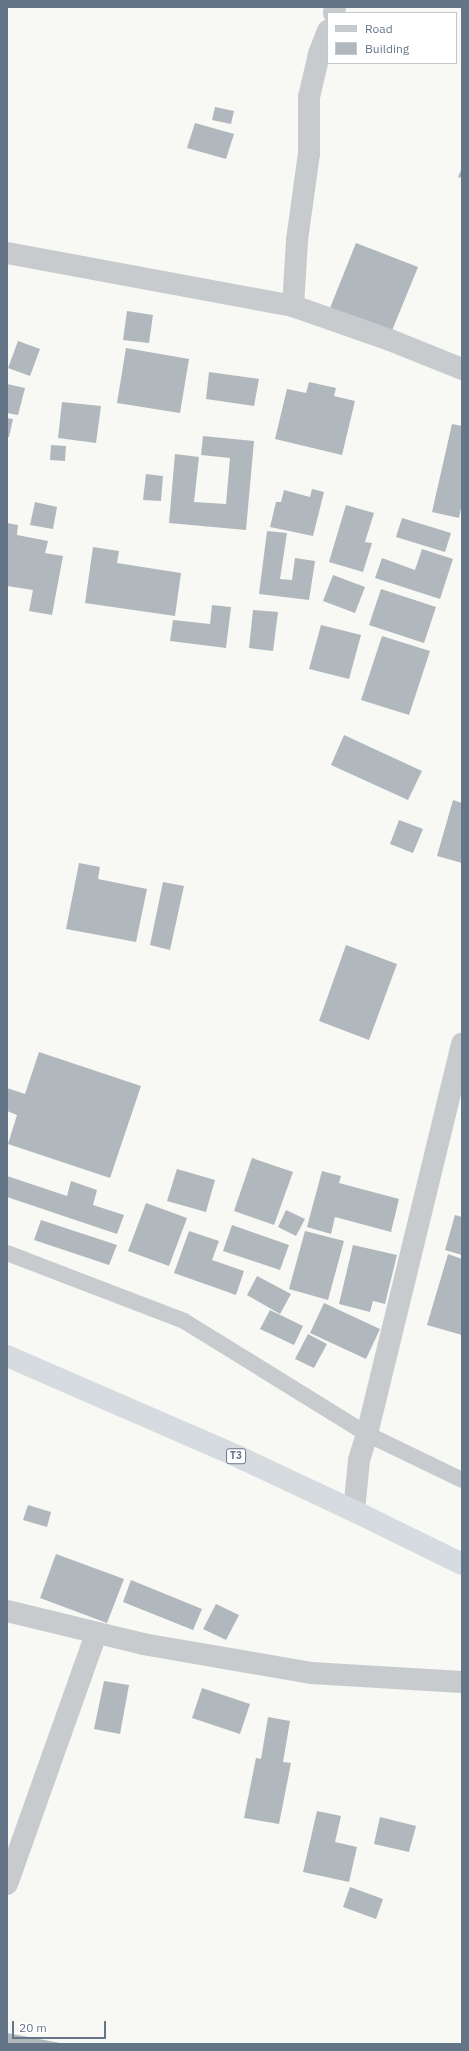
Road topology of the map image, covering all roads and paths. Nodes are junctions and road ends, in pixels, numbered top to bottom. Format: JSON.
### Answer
{"nodes":[{"id":1,"x":327,"y":34,"type":"edge"},
{"id":2,"x":7,"y":253,"type":"edge"},
{"id":3,"x":293,"y":306,"type":"junction"},
{"id":4,"x":462,"y":369,"type":"edge"},
{"id":5,"x":462,"y":1043,"type":"edge"},
{"id":6,"x":7,"y":1253,"type":"edge"},
{"id":7,"x":7,"y":1356,"type":"edge"},
{"id":8,"x":368,"y":1434,"type":"junction"},
{"id":9,"x":462,"y":1480,"type":"edge"},
{"id":10,"x":354,"y":1511,"type":"junction"},
{"id":11,"x":462,"y":1564,"type":"edge"},
{"id":12,"x":7,"y":1611,"type":"edge"},
{"id":13,"x":96,"y":1634,"type":"junction"},
{"id":14,"x":462,"y":1682,"type":"edge"},
{"id":15,"x":7,"y":1884,"type":"edge"}],
"edges":[{"from":1,"to":3,"type":"street"},
{"from":2,"to":3,"type":"street"},
{"from":3,"to":4,"type":"street"},
{"from":5,"to":8,"type":"street"},
{"from":6,"to":8,"type":"lane"},
{"from":7,"to":10,"type":"highway","number":"T3"},
{"from":8,"to":9,"type":"lane"},
{"from":8,"to":10,"type":"street"},
{"from":10,"to":11,"type":"highway","number":"T3"},
{"from":12,"to":13,"type":"street"},
{"from":13,"to":14,"type":"street"},
{"from":13,"to":15,"type":"street"}]}
